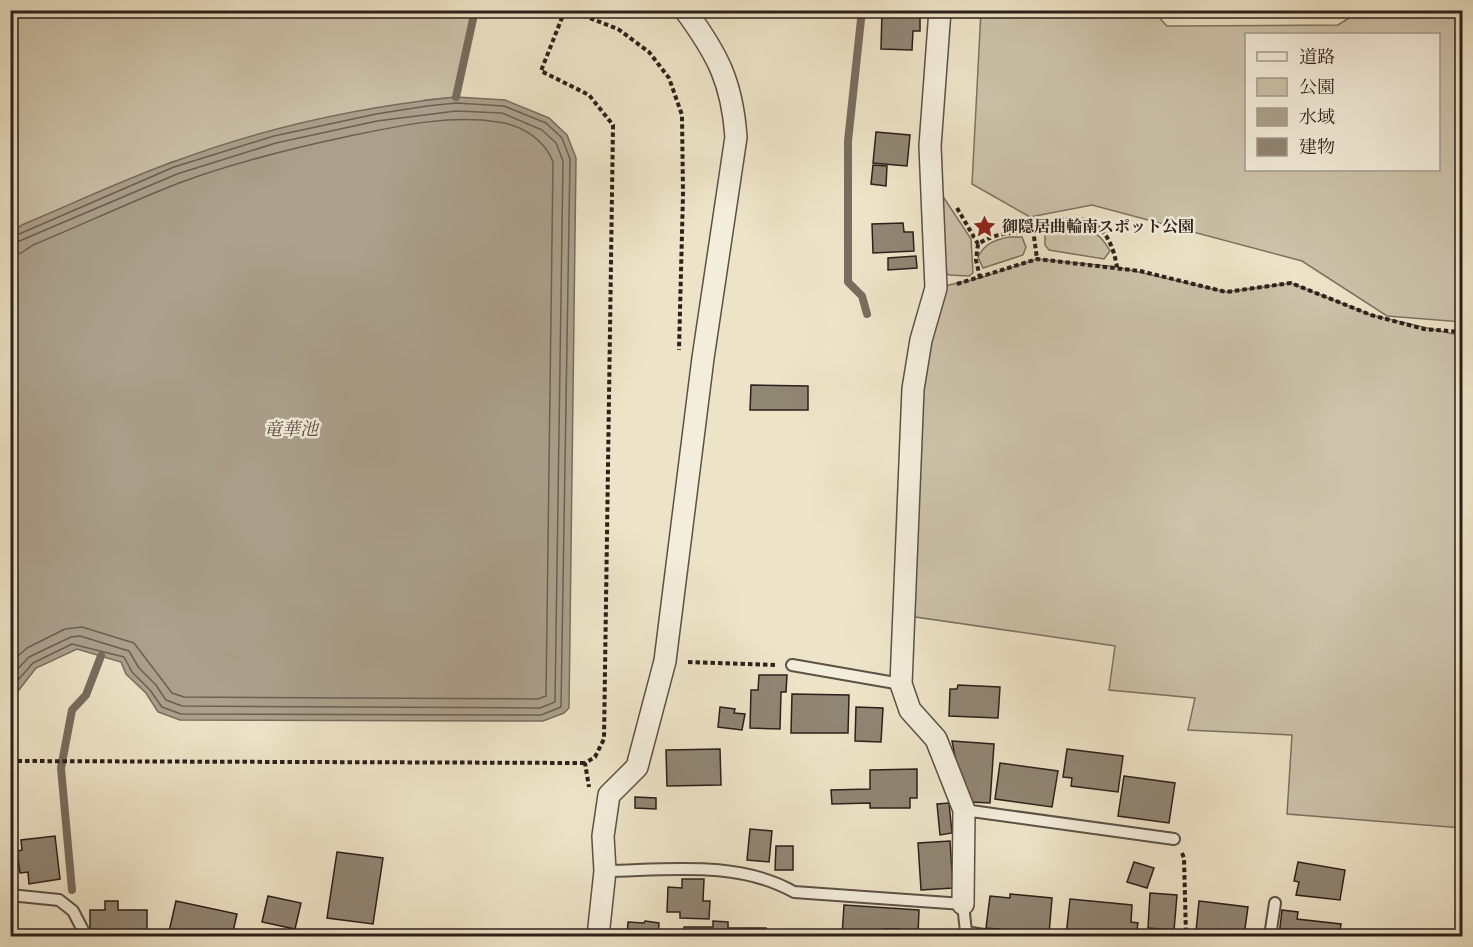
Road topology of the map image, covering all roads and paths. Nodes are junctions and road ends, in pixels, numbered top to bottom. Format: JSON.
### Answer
{"nodes":[{"id":1,"x":567,"y":10,"type":"edge"},
{"id":2,"x":685,"y":10,"type":"edge"},
{"id":3,"x":940,"y":10,"type":"edge"},
{"id":4,"x":1033,"y":229,"type":"junction"},
{"id":5,"x":1038,"y":259,"type":"junction"},
{"id":6,"x":1117,"y":267,"type":"junction"},
{"id":7,"x":980,"y":278,"type":"junction"},
{"id":8,"x":936,"y":288,"type":"junction"},
{"id":9,"x":1462,"y":332,"type":"edge"},
{"id":10,"x":679,"y":355,"type":"dead end"},
{"id":11,"x":665,"y":661,"type":"junction"},
{"id":12,"x":792,"y":665,"type":"joint"},
{"id":13,"x":901,"y":684,"type":"junction"},
{"id":14,"x":10,"y":760,"type":"edge"},
{"id":15,"x":585,"y":763,"type":"junction"},
{"id":16,"x":616,"y":789,"type":"junction"},
{"id":17,"x":964,"y":810,"type":"junction"},
{"id":18,"x":1174,"y":839,"type":"joint"},
{"id":19,"x":605,"y":871,"type":"junction"},
{"id":20,"x":10,"y":895,"type":"edge"},
{"id":21,"x":1275,"y":903,"type":"dead end"},
{"id":22,"x":963,"y":904,"type":"junction"},
{"id":23,"x":966,"y":934,"type":"edge"},
{"id":24,"x":86,"y":936,"type":"edge"},
{"id":25,"x":598,"y":936,"type":"edge"},
{"id":26,"x":990,"y":936,"type":"edge"},
{"id":27,"x":1186,"y":936,"type":"edge"},
{"id":28,"x":1270,"y":936,"type":"edge"}],
"edges":[{"from":1,"to":10,"type":"path"},
{"from":1,"to":15,"type":"path"},
{"from":2,"to":11,"type":"street"},
{"from":3,"to":8,"type":"street"},
{"from":4,"to":5,"type":"path"},
{"from":4,"to":6,"type":"path"},
{"from":4,"to":7,"type":"path"},
{"from":5,"to":6,"type":"path"},
{"from":5,"to":7,"type":"path"},
{"from":6,"to":9,"type":"path"},
{"from":7,"to":8,"type":"path"},
{"from":8,"to":13,"type":"street"},
{"from":11,"to":12,"type":"path"},
{"from":11,"to":16,"type":"street"},
{"from":12,"to":13,"type":"lane"},
{"from":13,"to":17,"type":"street"},
{"from":14,"to":15,"type":"path"},
{"from":15,"to":16,"type":"path"},
{"from":16,"to":19,"type":"street"},
{"from":17,"to":18,"type":"lane"},
{"from":17,"to":22,"type":"street"},
{"from":18,"to":27,"type":"path"},
{"from":19,"to":22,"type":"lane"},
{"from":19,"to":25,"type":"street"},
{"from":20,"to":24,"type":"lane"},
{"from":21,"to":28,"type":"lane"},
{"from":22,"to":23,"type":"lane"},
{"from":23,"to":26,"type":"lane"}]}
